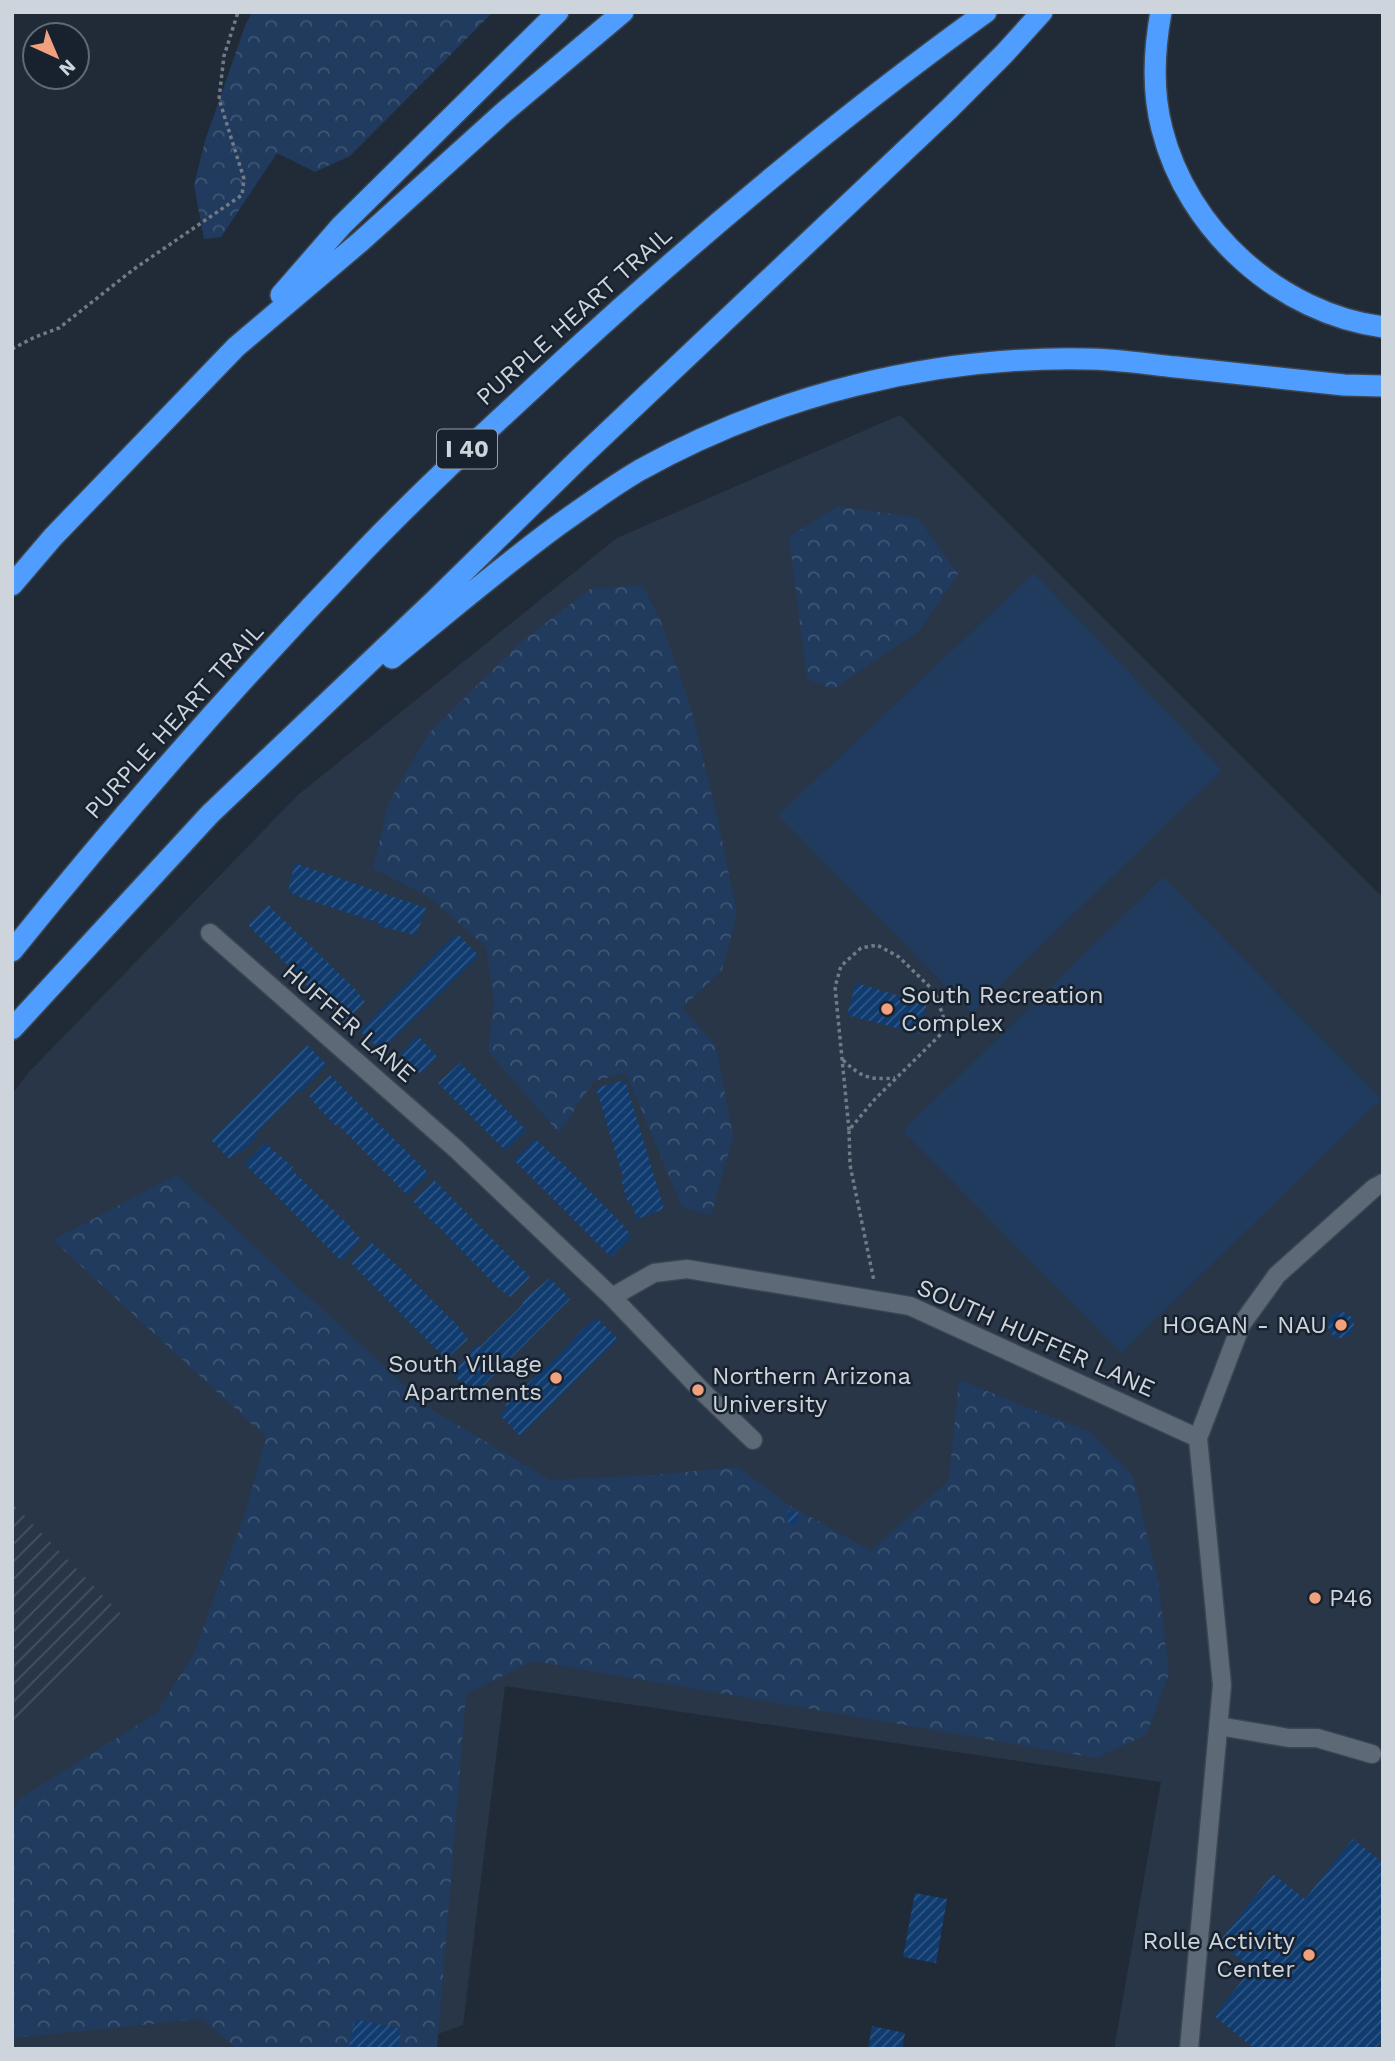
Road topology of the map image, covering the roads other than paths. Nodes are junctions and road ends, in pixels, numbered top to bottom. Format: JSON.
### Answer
{"nodes":[{"id":1,"x":558,"y":12,"type":"edge"},
{"id":2,"x":623,"y":12,"type":"edge"},
{"id":3,"x":986,"y":12,"type":"edge"},
{"id":4,"x":1042,"y":12,"type":"edge"},
{"id":5,"x":1161,"y":12,"type":"edge"},
{"id":6,"x":1383,"y":327,"type":"edge"},
{"id":7,"x":236,"y":347,"type":"junction"},
{"id":8,"x":1383,"y":386,"type":"edge"},
{"id":9,"x":12,"y":585,"type":"edge"},
{"id":10,"x":316,"y":713,"type":"junction"},
{"id":11,"x":210,"y":933,"type":"dead end"},
{"id":12,"x":12,"y":951,"type":"edge"},
{"id":13,"x":12,"y":1030,"type":"edge"},
{"id":14,"x":1383,"y":1183,"type":"edge"},
{"id":15,"x":611,"y":1297,"type":"junction"},
{"id":16,"x":1198,"y":1438,"type":"junction"},
{"id":17,"x":754,"y":1440,"type":"dead end"},
{"id":18,"x":1219,"y":1726,"type":"junction"},
{"id":19,"x":1372,"y":1754,"type":"dead end"},
{"id":20,"x":1189,"y":2049,"type":"edge"}],
"edges":[{"from":1,"to":7,"type":"highway"},
{"from":2,"to":7,"type":"highway"},
{"from":3,"to":12,"type":"highway","name":"PURPLE HEART TRAIL","number":"I 40"},
{"from":4,"to":10,"type":"highway"},
{"from":5,"to":6,"type":"highway"},
{"from":7,"to":9,"type":"highway"},
{"from":8,"to":10,"type":"highway"},
{"from":10,"to":13,"type":"highway"},
{"from":11,"to":15,"type":"street","name":"HUFFER LANE"},
{"from":14,"to":16,"type":"street"},
{"from":15,"to":16,"type":"street","name":"SOUTH HUFFER LANE"},
{"from":15,"to":17,"type":"street"},
{"from":16,"to":18,"type":"street"},
{"from":18,"to":19,"type":"street"},
{"from":18,"to":20,"type":"street"}]}
